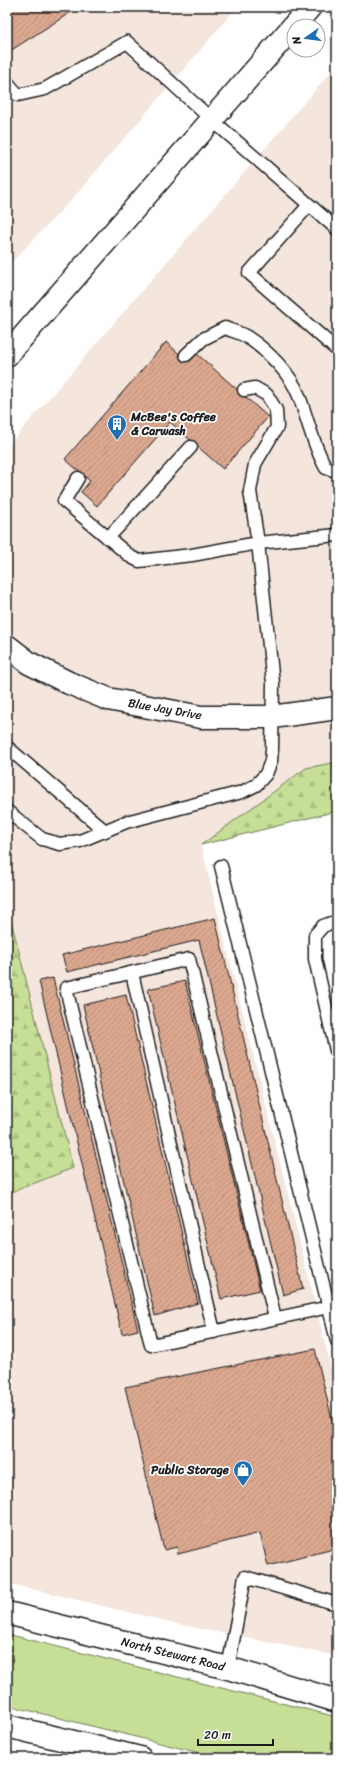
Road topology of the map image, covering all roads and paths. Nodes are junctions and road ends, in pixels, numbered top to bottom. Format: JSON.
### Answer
{"nodes":[{"id":1,"x":310,"y":7,"type":"edge"},
{"id":2,"x":7,"y":82,"type":"edge"},
{"id":3,"x":211,"y":119,"type":"junction"},
{"id":4,"x":310,"y":205,"type":"junction"},
{"id":5,"x":337,"y":229,"type":"edge"},
{"id":6,"x":337,"y":350,"type":"edge"},
{"id":7,"x":7,"y":355,"type":"edge"},
{"id":8,"x":186,"y":355,"type":"dead end"},
{"id":9,"x":244,"y":390,"type":"dead end"},
{"id":10,"x":191,"y":447,"type":"dead end"},
{"id":11,"x":337,"y":471,"type":"edge"},
{"id":12,"x":78,"y":478,"type":"dead end"},
{"id":13,"x":337,"y":535,"type":"edge"},
{"id":14,"x":108,"y":538,"type":"junction"},
{"id":15,"x":258,"y":543,"type":"junction"},
{"id":16,"x":7,"y":646,"type":"edge"},
{"id":17,"x":337,"y":708,"type":"edge"},
{"id":18,"x":272,"y":717,"type":"junction"},
{"id":19,"x":7,"y":747,"type":"edge"},
{"id":20,"x":7,"y":811,"type":"edge"},
{"id":21,"x":105,"y":831,"type":"junction"},
{"id":22,"x":221,"y":866,"type":"dead end"},
{"id":23,"x":337,"y":921,"type":"edge"},
{"id":24,"x":132,"y":972,"type":"junction"},
{"id":25,"x":337,"y":1054,"type":"edge"},
{"id":26,"x":329,"y":1306,"type":"junction"},
{"id":27,"x":275,"y":1318,"type":"junction"},
{"id":28,"x":214,"y":1332,"type":"junction"},
{"id":29,"x":337,"y":1341,"type":"edge"},
{"id":30,"x":337,"y":1604,"type":"edge"},
{"id":31,"x":7,"y":1613,"type":"edge"},
{"id":32,"x":228,"y":1668,"type":"junction"},
{"id":33,"x":337,"y":1701,"type":"edge"},
{"id":34,"x":7,"y":1726,"type":"edge"},
{"id":35,"x":140,"y":1758,"type":"edge"}],
"edges":[{"from":1,"to":3,"type":"main road"},
{"from":2,"to":3,"type":"lane"},
{"from":3,"to":4,"type":"lane"},
{"from":3,"to":7,"type":"main road"},
{"from":4,"to":5,"type":"lane"},
{"from":4,"to":6,"type":"lane"},
{"from":8,"to":11,"type":"lane"},
{"from":9,"to":15,"type":"lane"},
{"from":10,"to":14,"type":"lane"},
{"from":12,"to":14,"type":"lane"},
{"from":13,"to":15,"type":"lane"},
{"from":14,"to":15,"type":"lane"},
{"from":15,"to":18,"type":"lane"},
{"from":16,"to":18,"type":"main road","name":"Blue Jay Drive"},
{"from":17,"to":18,"type":"main road","name":"Blue Jay Drive"},
{"from":18,"to":21,"type":"lane"},
{"from":19,"to":21,"type":"lane"},
{"from":20,"to":21,"type":"lane"},
{"from":22,"to":26,"type":"lane"},
{"from":23,"to":25,"type":"lane"},
{"from":24,"to":27,"type":"lane"},
{"from":24,"to":28,"type":"lane"},
{"from":24,"to":28,"type":"lane"},
{"from":26,"to":27,"type":"lane"},
{"from":26,"to":29,"type":"lane"},
{"from":27,"to":28,"type":"lane"},
{"from":30,"to":32,"type":"lane"},
{"from":31,"to":32,"type":"main road","name":"North Stewart Road"},
{"from":32,"to":33,"type":"main road","name":"North Stewart Road"},
{"from":34,"to":35,"type":"main road"}]}
